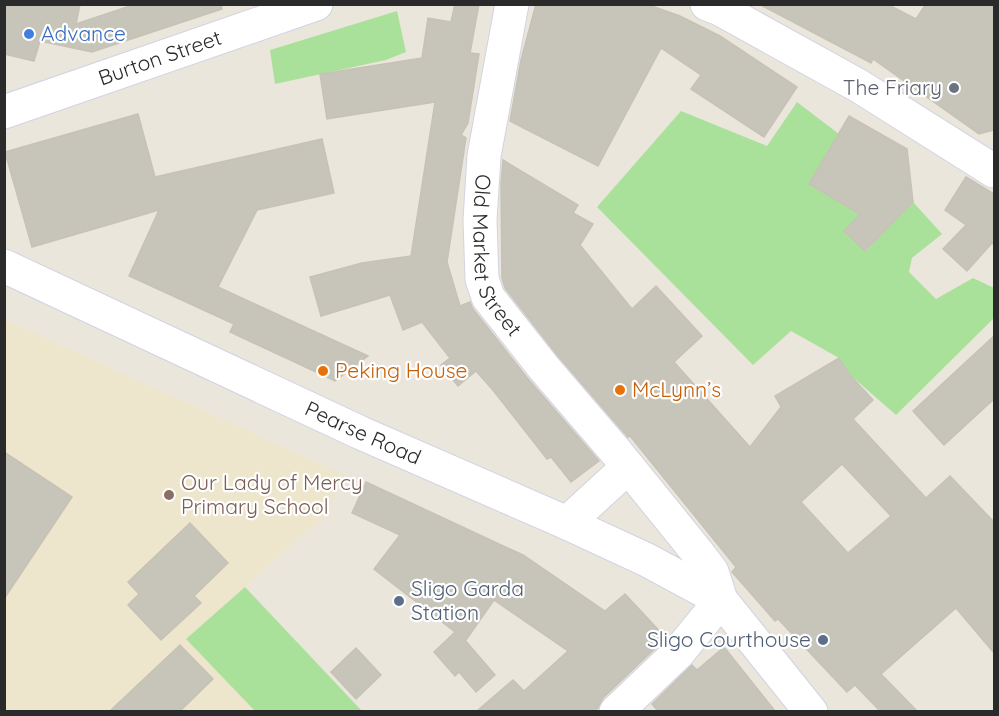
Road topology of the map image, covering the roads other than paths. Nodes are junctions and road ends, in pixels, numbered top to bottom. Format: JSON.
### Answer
{"nodes":[{"id":1,"x":316,"y":4,"type":"edge"},
{"id":2,"x":512,"y":4,"type":"edge"},
{"id":3,"x":707,"y":4,"type":"edge"},
{"id":4,"x":4,"y":112,"type":"edge"},
{"id":5,"x":994,"y":171,"type":"edge"},
{"id":6,"x":4,"y":266,"type":"edge"},
{"id":7,"x":628,"y":467,"type":"junction"},
{"id":8,"x":567,"y":522,"type":"junction"},
{"id":9,"x":721,"y":600,"type":"junction"},
{"id":10,"x":616,"y":711,"type":"edge"},
{"id":11,"x":811,"y":711,"type":"edge"}],
"edges":[{"from":1,"to":4,"type":"main road","name":"Burton Street"},
{"from":2,"to":7,"type":"main road","name":"Old Market Street"},
{"from":3,"to":5,"type":"main road"},
{"from":6,"to":8,"type":"main road","name":"Pearse Road"},
{"from":7,"to":8,"type":"main road"},
{"from":7,"to":9,"type":"main road","name":"Old Market Street"},
{"from":8,"to":9,"type":"main road","name":"Pearse Road"},
{"from":9,"to":10,"type":"main road"},
{"from":9,"to":11,"type":"main road"}]}
